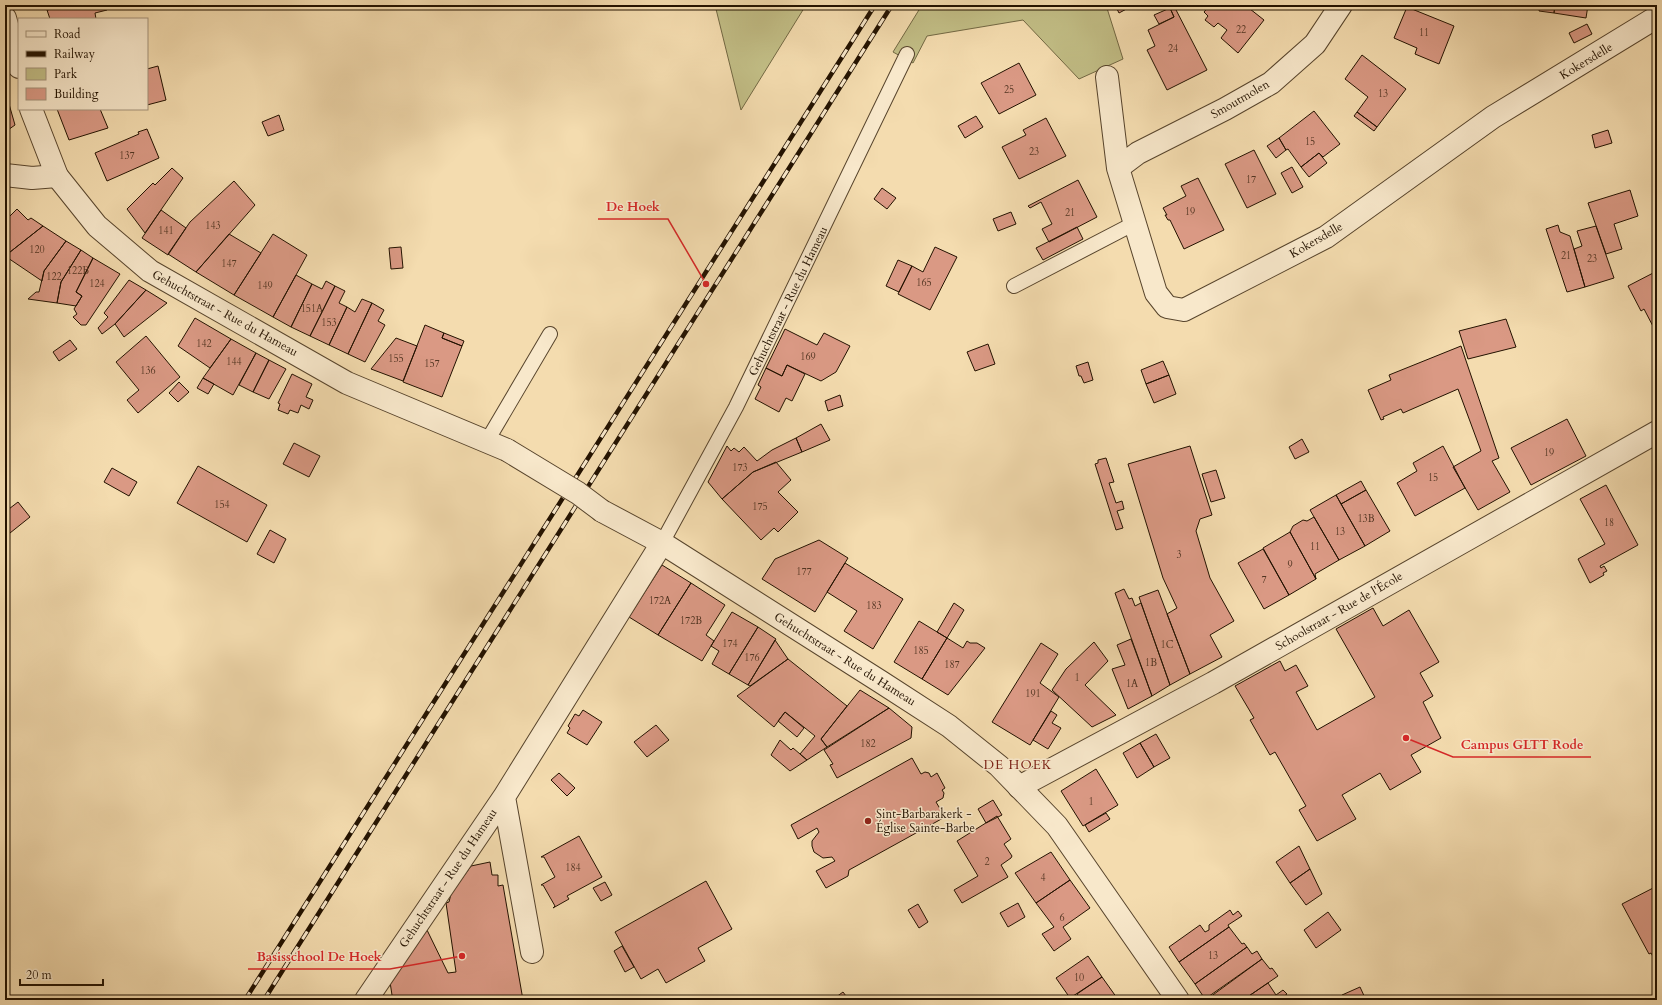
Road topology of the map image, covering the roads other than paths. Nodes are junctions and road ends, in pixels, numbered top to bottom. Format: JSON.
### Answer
{"nodes":[{"id":1,"x":1341,"y":5,"type":"edge"},
{"id":2,"x":1657,"y":17,"type":"edge"},
{"id":3,"x":5,"y":18,"type":"edge"},
{"id":4,"x":906,"y":54,"type":"dead end"},
{"id":5,"x":18,"y":64,"type":"edge"},
{"id":6,"x":1107,"y":77,"type":"dead end"},
{"id":7,"x":31,"y":110,"type":"edge"},
{"id":8,"x":1118,"y":168,"type":"junction"},
{"id":9,"x":5,"y":175,"type":"edge"},
{"id":10,"x":57,"y":176,"type":"junction"},
{"id":11,"x":1135,"y":223,"type":"junction"},
{"id":12,"x":1014,"y":286,"type":"dead end"},
{"id":13,"x":550,"y":334,"type":"dead end"},
{"id":14,"x":1657,"y":432,"type":"edge"},
{"id":15,"x":487,"y":441,"type":"junction"},
{"id":16,"x":662,"y":543,"type":"junction"},
{"id":17,"x":1019,"y":787,"type":"junction"},
{"id":18,"x":504,"y":796,"type":"junction"},
{"id":19,"x":532,"y":952,"type":"dead end"},
{"id":20,"x":366,"y":1000,"type":"edge"},
{"id":21,"x":1178,"y":1000,"type":"edge"}],
"edges":[{"from":1,"to":8,"type":"street","name":"Smoutmolen"},
{"from":2,"to":11,"type":"street","name":"Kokersdelle"},
{"from":3,"to":5,"type":"street"},
{"from":4,"to":16,"type":"lane","name":"Gehuchtstraat - Rue du Hameau"},
{"from":6,"to":8,"type":"street","name":"Kokersdelle"},
{"from":7,"to":10,"type":"street","name":"Gehuchtstraat - Rue du Hameau"},
{"from":8,"to":11,"type":"street","name":"Kokersdelle"},
{"from":9,"to":10,"type":"street"},
{"from":10,"to":15,"type":"street","name":"Gehuchtstraat - Rue du Hameau"},
{"from":11,"to":12,"type":"lane"},
{"from":13,"to":15,"type":"lane"},
{"from":14,"to":17,"type":"street","name":"Schoolstraat - Rue de l'École"},
{"from":15,"to":16,"type":"street","name":"Gehuchtstraat - Rue du Hameau","bridge":true},
{"from":16,"to":17,"type":"street","name":"Gehuchtstraat - Rue du Hameau"},
{"from":16,"to":18,"type":"street","name":"Gehuchtstraat - Rue du Hameau"},
{"from":17,"to":21,"type":"street","name":"Gehuchtstraat - Rue du Hameau"},
{"from":18,"to":19,"type":"street","name":"Gehuchtstraat - Rue du Hameau"},
{"from":18,"to":20,"type":"street","name":"Gehuchtstraat - Rue du Hameau"}]}
